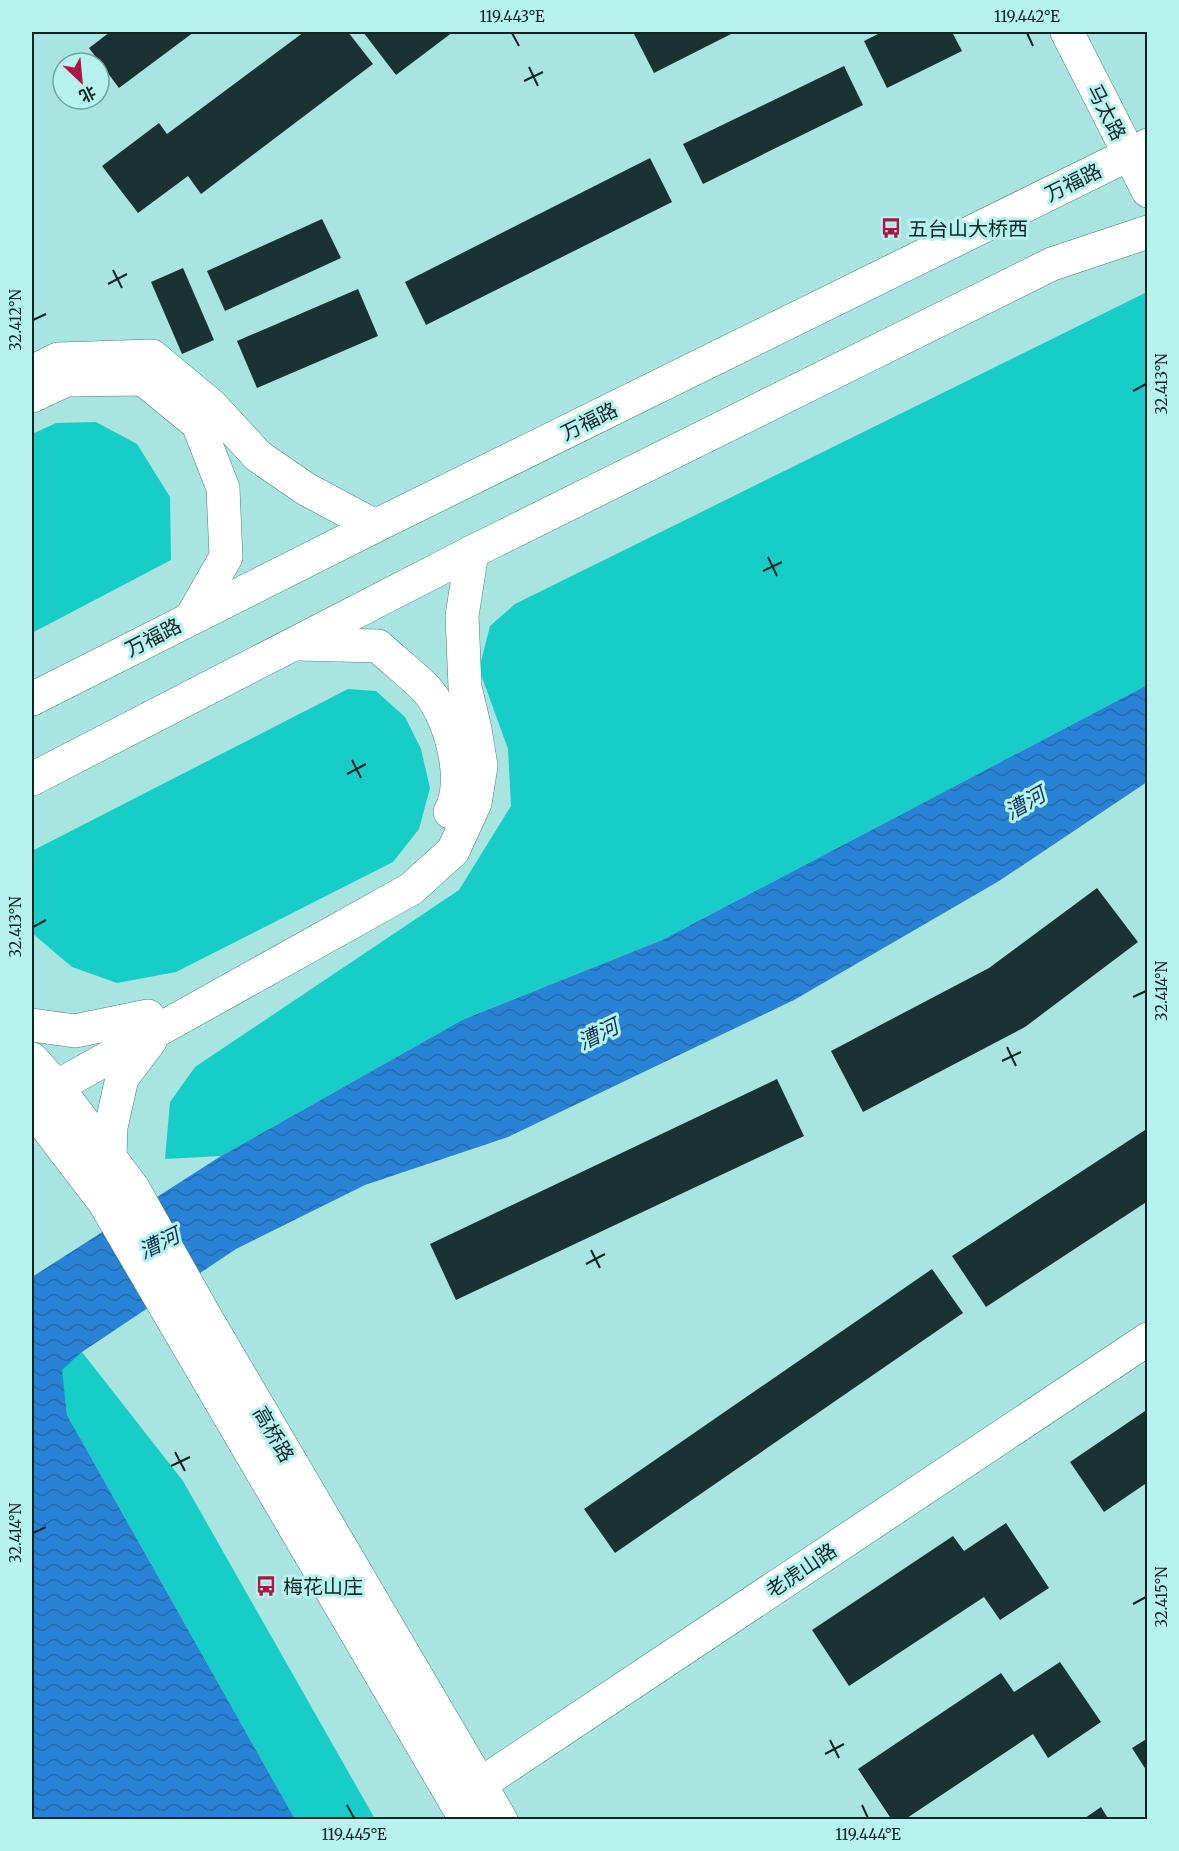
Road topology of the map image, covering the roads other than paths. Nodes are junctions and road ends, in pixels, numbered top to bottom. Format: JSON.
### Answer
{"nodes":[{"id":1,"x":1067,"y":32,"type":"edge"},
{"id":2,"x":1138,"y":150,"type":"edge"},
{"id":3,"x":1148,"y":191,"type":"edge"},
{"id":4,"x":1148,"y":232,"type":"edge"},
{"id":5,"x":32,"y":372,"type":"edge"},
{"id":6,"x":32,"y":396,"type":"edge"},
{"id":7,"x":375,"y":526,"type":"junction"},
{"id":8,"x":472,"y":552,"type":"junction"},
{"id":9,"x":191,"y":618,"type":"junction"},
{"id":10,"x":297,"y":644,"type":"junction"},
{"id":11,"x":32,"y":699,"type":"edge"},
{"id":12,"x":32,"y":779,"type":"edge"},
{"id":13,"x":153,"y":1023,"type":"junction"},
{"id":14,"x":32,"y":1025,"type":"edge"},
{"id":15,"x":39,"y":1080,"type":"edge"},
{"id":16,"x":32,"y":1108,"type":"edge"},
{"id":17,"x":110,"y":1157,"type":"junction"},
{"id":18,"x":118,"y":1195,"type":"junction"},
{"id":19,"x":1148,"y":1339,"type":"edge"},
{"id":20,"x":467,"y":1801,"type":"edge"},
{"id":21,"x":501,"y":1820,"type":"edge"}],
"edges":[{"from":1,"to":2,"type":"main road","name":"马太路"},
{"from":2,"to":3,"type":"main road","name":"马太路"},
{"from":2,"to":7,"type":"main road","name":"万福路"},
{"from":4,"to":8,"type":"main road"},
{"from":5,"to":7,"type":"main road"},
{"from":6,"to":9,"type":"main road"},
{"from":7,"to":9,"type":"main road","name":"万福路"},
{"from":8,"to":10,"type":"main road"},
{"from":8,"to":13,"type":"main road"},
{"from":9,"to":11,"type":"main road","name":"万福路"},
{"from":10,"to":12,"type":"main road"},
{"from":10,"to":13,"type":"main road"},
{"from":13,"to":14,"type":"main road"},
{"from":13,"to":15,"type":"main road"},
{"from":13,"to":17,"type":"main road"},
{"from":15,"to":17,"type":"main road","name":"高桥路"},
{"from":16,"to":18,"type":"main road","name":"高桥路"},
{"from":17,"to":18,"type":"main road","name":"高桥路"},
{"from":18,"to":20,"type":"main road","name":"高桥路"},
{"from":19,"to":20,"type":"main road","name":"老虎山路"},
{"from":20,"to":21,"type":"main road","name":"高桥路"}]}
